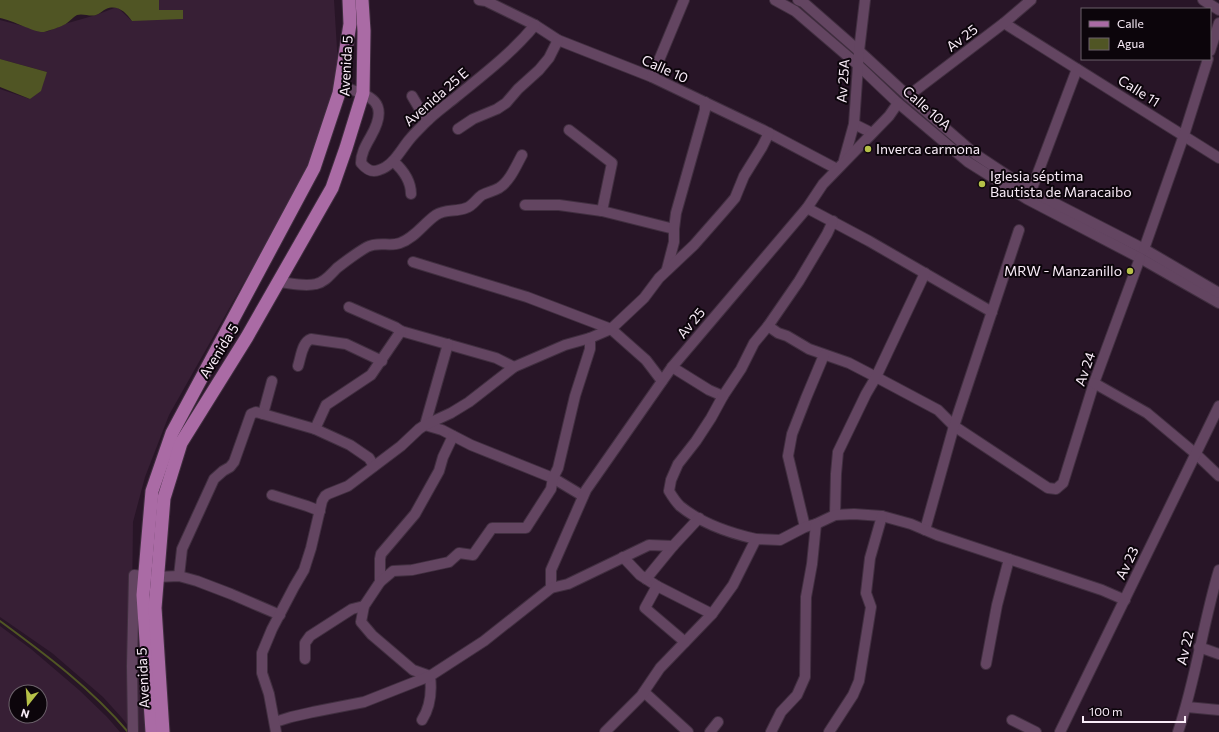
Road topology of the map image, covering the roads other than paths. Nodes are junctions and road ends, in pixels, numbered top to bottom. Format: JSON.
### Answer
{"nodes":[{"id":1,"x":345,"y":0,"type":"edge"},
{"id":2,"x":349,"y":0,"type":"edge"},
{"id":3,"x":362,"y":0,"type":"edge"},
{"id":4,"x":484,"y":0,"type":"edge"},
{"id":5,"x":684,"y":0,"type":"edge"},
{"id":6,"x":775,"y":0,"type":"edge"},
{"id":7,"x":798,"y":0,"type":"edge"},
{"id":8,"x":865,"y":0,"type":"edge"},
{"id":9,"x":1030,"y":0,"type":"edge"},
{"id":10,"x":1203,"y":0,"type":"edge"},
{"id":11,"x":1219,"y":10,"type":"edge"},
{"id":12,"x":1004,"y":22,"type":"junction"},
{"id":13,"x":1219,"y":23,"type":"edge"},
{"id":14,"x":350,"y":24,"type":"junction"},
{"id":15,"x":535,"y":25,"type":"junction"},
{"id":16,"x":558,"y":40,"type":"junction"},
{"id":17,"x":1211,"y":48,"type":"edge"},
{"id":18,"x":859,"y":51,"type":"junction"},
{"id":19,"x":1208,"y":60,"type":"edge"},
{"id":20,"x":858,"y":65,"type":"junction"},
{"id":21,"x":1077,"y":69,"type":"junction"},
{"id":22,"x":652,"y":78,"type":"junction"},
{"id":23,"x":340,"y":86,"type":"junction"},
{"id":24,"x":363,"y":93,"type":"junction"},
{"id":25,"x":412,"y":96,"type":"dead end"},
{"id":26,"x":908,"y":96,"type":"junction"},
{"id":27,"x":705,"y":102,"type":"junction"},
{"id":28,"x":898,"y":103,"type":"junction"},
{"id":29,"x":428,"y":120,"type":"junction"},
{"id":30,"x":854,"y":124,"type":"junction"},
{"id":31,"x":458,"y":129,"type":"dead end"},
{"id":32,"x":569,"y":130,"type":"dead end"},
{"id":33,"x":769,"y":133,"type":"junction"},
{"id":34,"x":872,"y":133,"type":"junction"},
{"id":35,"x":1184,"y":135,"type":"junction"},
{"id":36,"x":522,"y":155,"type":"dead end"},
{"id":37,"x":1219,"y":158,"type":"edge"},
{"id":38,"x":393,"y":161,"type":"junction"},
{"id":39,"x":840,"y":166,"type":"junction"},
{"id":40,"x":1031,"y":191,"type":"junction"},
{"id":41,"x":411,"y":194,"type":"dead end"},
{"id":42,"x":525,"y":205,"type":"dead end"},
{"id":43,"x":807,"y":208,"type":"junction"},
{"id":44,"x":602,"y":211,"type":"junction"},
{"id":45,"x":833,"y":222,"type":"junction"},
{"id":46,"x":674,"y":229,"type":"junction"},
{"id":47,"x":1019,"y":230,"type":"dead end"},
{"id":48,"x":1142,"y":254,"type":"junction"},
{"id":49,"x":413,"y":262,"type":"dead end"},
{"id":50,"x":667,"y":271,"type":"junction"},
{"id":51,"x":925,"y":273,"type":"junction"},
{"id":52,"x":279,"y":282,"type":"junction"},
{"id":53,"x":1219,"y":293,"type":"edge"},
{"id":54,"x":1219,"y":303,"type":"edge"},
{"id":55,"x":349,"y":307,"type":"dead end"},
{"id":56,"x":992,"y":312,"type":"junction"},
{"id":57,"x":768,"y":326,"type":"junction"},
{"id":58,"x":611,"y":329,"type":"junction"},
{"id":59,"x":401,"y":332,"type":"junction"},
{"id":60,"x":590,"y":338,"type":"junction"},
{"id":61,"x":448,"y":344,"type":"junction"},
{"id":62,"x":824,"y":355,"type":"junction"},
{"id":63,"x":382,"y":360,"type":"junction"},
{"id":64,"x":298,"y":366,"type":"dead end"},
{"id":65,"x":514,"y":367,"type":"junction"},
{"id":66,"x":672,"y":367,"type":"junction"},
{"id":67,"x":876,"y":377,"type":"junction"},
{"id":68,"x":272,"y":381,"type":"dead end"},
{"id":69,"x":662,"y":381,"type":"junction"},
{"id":70,"x":1094,"y":383,"type":"junction"},
{"id":71,"x":723,"y":396,"type":"junction"},
{"id":72,"x":1219,"y":406,"type":"edge"},
{"id":73,"x":263,"y":414,"type":"junction"},
{"id":74,"x":425,"y":425,"type":"junction"},
{"id":75,"x":954,"y":426,"type":"junction"},
{"id":76,"x":315,"y":429,"type":"junction"},
{"id":77,"x":453,"y":436,"type":"junction"},
{"id":78,"x":1196,"y":454,"type":"junction"},
{"id":79,"x":374,"y":466,"type":"junction"},
{"id":80,"x":1219,"y":476,"type":"edge"},
{"id":81,"x":553,"y":478,"type":"junction"},
{"id":82,"x":272,"y":495,"type":"dead end"},
{"id":83,"x":583,"y":496,"type":"junction"},
{"id":84,"x":320,"y":511,"type":"junction"},
{"id":85,"x":835,"y":515,"type":"junction"},
{"id":86,"x":882,"y":516,"type":"junction"},
{"id":87,"x":699,"y":518,"type":"junction"},
{"id":88,"x":816,"y":524,"type":"junction"},
{"id":89,"x":805,"y":527,"type":"junction"},
{"id":90,"x":925,"y":530,"type":"junction"},
{"id":91,"x":756,"y":539,"type":"junction"},
{"id":92,"x":672,"y":546,"type":"junction"},
{"id":93,"x":623,"y":558,"type":"junction"},
{"id":94,"x":1009,"y":559,"type":"junction"},
{"id":95,"x":1219,"y":570,"type":"edge"},
{"id":96,"x":178,"y":576,"type":"junction"},
{"id":97,"x":151,"y":577,"type":"junction"},
{"id":98,"x":646,"y":579,"type":"junction"},
{"id":99,"x":380,"y":582,"type":"junction"},
{"id":100,"x":657,"y":586,"type":"junction"},
{"id":101,"x":551,"y":588,"type":"junction"},
{"id":102,"x":1125,"y":600,"type":"junction"},
{"id":103,"x":364,"y":606,"type":"junction"},
{"id":104,"x":712,"y":614,"type":"junction"},
{"id":105,"x":280,"y":615,"type":"junction"},
{"id":106,"x":685,"y":642,"type":"junction"},
{"id":107,"x":1199,"y":647,"type":"junction"},
{"id":108,"x":1219,"y":654,"type":"edge"},
{"id":109,"x":305,"y":659,"type":"dead end"},
{"id":110,"x":986,"y":664,"type":"dead end"},
{"id":111,"x":430,"y":676,"type":"junction"},
{"id":112,"x":644,"y":692,"type":"junction"},
{"id":113,"x":1187,"y":707,"type":"junction"},
{"id":114,"x":1219,"y":710,"type":"edge"},
{"id":115,"x":422,"y":720,"type":"dead end"},
{"id":116,"x":1012,"y":720,"type":"dead end"},
{"id":117,"x":718,"y":722,"type":"dead end"},
{"id":118,"x":276,"y":729,"type":"edge"},
{"id":119,"x":133,"y":732,"type":"edge"},
{"id":120,"x":152,"y":732,"type":"edge"},
{"id":121,"x":163,"y":732,"type":"edge"},
{"id":122,"x":605,"y":732,"type":"edge"},
{"id":123,"x":688,"y":732,"type":"edge"},
{"id":124,"x":710,"y":732,"type":"edge"},
{"id":125,"x":771,"y":732,"type":"edge"},
{"id":126,"x":829,"y":732,"type":"edge"},
{"id":127,"x":1036,"y":732,"type":"edge"},
{"id":128,"x":1060,"y":732,"type":"edge"},
{"id":129,"x":1178,"y":732,"type":"edge"}],
"edges":[{"from":1,"to":14,"type":"street"},
{"from":2,"to":14,"type":"main road","name":"Avenida 5"},
{"from":3,"to":24,"type":"main road","name":"Avenida 5"},
{"from":4,"to":15,"type":"street","name":"Calle 10"},
{"from":5,"to":22,"type":"street"},
{"from":6,"to":20,"type":"street","name":"Calle 10A"},
{"from":7,"to":18,"type":"street","name":"Calle 10A"},
{"from":8,"to":18,"type":"street","name":"Av 25A"},
{"from":9,"to":12,"type":"street","name":"Av 25"},
{"from":10,"to":11,"type":"street"},
{"from":12,"to":21,"type":"street","name":"Calle 11"},
{"from":12,"to":26,"type":"street","name":"Av 25"},
{"from":13,"to":17,"type":"street"},
{"from":14,"to":23,"type":"main road","name":"Avenida 5"},
{"from":15,"to":16,"type":"street","name":"Calle 10"},
{"from":15,"to":29,"type":"street","name":"Avenida 25 E"},
{"from":16,"to":22,"type":"street","name":"Calle 10"},
{"from":16,"to":31,"type":"street"},
{"from":18,"to":20,"type":"street","name":"Av 25A"},
{"from":18,"to":26,"type":"street","name":"Calle 10A"},
{"from":19,"to":35,"type":"street","name":"Av 24"},
{"from":20,"to":28,"type":"street","name":"Calle 10A"},
{"from":20,"to":30,"type":"street","name":"Av 25A"},
{"from":21,"to":35,"type":"street","name":"Calle 11"},
{"from":21,"to":40,"type":"street"},
{"from":22,"to":27,"type":"street","name":"Calle 10"},
{"from":23,"to":24,"type":"street","name":"Avenida 25 E"},
{"from":23,"to":97,"type":"main road","name":"Avenida 5"},
{"from":24,"to":38,"type":"street","name":"Avenida 25 E"},
{"from":24,"to":52,"type":"main road","name":"Avenida 5"},
{"from":25,"to":29,"type":"street"},
{"from":26,"to":40,"type":"street","name":"Calle 10A"},
{"from":27,"to":33,"type":"street","name":"Calle 10"},
{"from":27,"to":46,"type":"street"},
{"from":28,"to":34,"type":"street","name":"Av 25"},
{"from":28,"to":48,"type":"street","name":"Calle 10A"},
{"from":29,"to":38,"type":"street","name":"Avenida 25 E"},
{"from":30,"to":34,"type":"street"},
{"from":30,"to":39,"type":"street","name":"Av 25A"},
{"from":32,"to":44,"type":"street"},
{"from":33,"to":39,"type":"street","name":"Calle 10"},
{"from":33,"to":50,"type":"street"},
{"from":34,"to":39,"type":"street","name":"Av 25"},
{"from":35,"to":37,"type":"street","name":"Calle 11"},
{"from":35,"to":48,"type":"street","name":"Av 24"},
{"from":36,"to":52,"type":"street"},
{"from":38,"to":41,"type":"street"},
{"from":39,"to":43,"type":"street","name":"Av 25"},
{"from":40,"to":48,"type":"street","name":"Calle 10A"},
{"from":42,"to":44,"type":"street"},
{"from":43,"to":45,"type":"street"},
{"from":43,"to":66,"type":"street","name":"Av 25"},
{"from":44,"to":46,"type":"street"},
{"from":45,"to":51,"type":"street"},
{"from":45,"to":57,"type":"street"},
{"from":46,"to":50,"type":"street"},
{"from":47,"to":56,"type":"street"},
{"from":48,"to":53,"type":"street","name":"Calle 10A"},
{"from":48,"to":54,"type":"street","name":"Calle 10A"},
{"from":48,"to":70,"type":"street","name":"Av 24"},
{"from":49,"to":58,"type":"street"},
{"from":50,"to":58,"type":"street"},
{"from":51,"to":56,"type":"street"},
{"from":51,"to":67,"type":"street"},
{"from":52,"to":97,"type":"main road","name":"Avenida 5"},
{"from":55,"to":59,"type":"street"},
{"from":56,"to":75,"type":"street"},
{"from":57,"to":62,"type":"street"},
{"from":57,"to":71,"type":"street"},
{"from":58,"to":60,"type":"street"},
{"from":58,"to":69,"type":"street"},
{"from":59,"to":61,"type":"street"},
{"from":59,"to":63,"type":"street"},
{"from":60,"to":65,"type":"street"},
{"from":60,"to":81,"type":"street"},
{"from":61,"to":65,"type":"street"},
{"from":61,"to":74,"type":"street"},
{"from":62,"to":67,"type":"street"},
{"from":62,"to":89,"type":"street"},
{"from":63,"to":64,"type":"street"},
{"from":63,"to":76,"type":"street"},
{"from":65,"to":74,"type":"street"},
{"from":66,"to":69,"type":"street","name":"Av 25"},
{"from":66,"to":71,"type":"street"},
{"from":67,"to":75,"type":"street"},
{"from":67,"to":85,"type":"street"},
{"from":68,"to":73,"type":"street"},
{"from":69,"to":83,"type":"street","name":"Av 25"},
{"from":70,"to":75,"type":"street","name":"Av 24"},
{"from":70,"to":78,"type":"street"},
{"from":71,"to":87,"type":"street"},
{"from":72,"to":78,"type":"street","name":"Av 23"},
{"from":73,"to":76,"type":"street"},
{"from":73,"to":96,"type":"street"},
{"from":74,"to":77,"type":"street"},
{"from":74,"to":79,"type":"street"},
{"from":75,"to":90,"type":"street"},
{"from":76,"to":79,"type":"street"},
{"from":77,"to":81,"type":"street"},
{"from":77,"to":99,"type":"street"},
{"from":78,"to":80,"type":"street"},
{"from":78,"to":102,"type":"street","name":"Av 23"},
{"from":79,"to":84,"type":"street"},
{"from":81,"to":83,"type":"street"},
{"from":81,"to":99,"type":"street"},
{"from":82,"to":84,"type":"street"},
{"from":83,"to":101,"type":"street","name":"Av 25"},
{"from":84,"to":105,"type":"street"},
{"from":85,"to":86,"type":"street"},
{"from":85,"to":88,"type":"street"},
{"from":86,"to":90,"type":"street"},
{"from":86,"to":126,"type":"street"},
{"from":87,"to":91,"type":"street"},
{"from":87,"to":92,"type":"street"},
{"from":88,"to":89,"type":"street"},
{"from":88,"to":125,"type":"street"},
{"from":89,"to":91,"type":"street"},
{"from":90,"to":94,"type":"street"},
{"from":91,"to":104,"type":"street"},
{"from":92,"to":93,"type":"street"},
{"from":92,"to":98,"type":"street"},
{"from":93,"to":98,"type":"street"},
{"from":93,"to":101,"type":"street"},
{"from":94,"to":102,"type":"street"},
{"from":94,"to":110,"type":"street"},
{"from":95,"to":107,"type":"street","name":"Av 22"},
{"from":96,"to":97,"type":"street"},
{"from":96,"to":105,"type":"street"},
{"from":97,"to":119,"type":"street"},
{"from":97,"to":120,"type":"main road","name":"Avenida 5"},
{"from":97,"to":121,"type":"main road","name":"Avenida 5"},
{"from":98,"to":100,"type":"street"},
{"from":99,"to":103,"type":"street"},
{"from":100,"to":104,"type":"street"},
{"from":100,"to":106,"type":"street"},
{"from":101,"to":111,"type":"street"},
{"from":102,"to":128,"type":"street","name":"Av 23"},
{"from":103,"to":109,"type":"street"},
{"from":103,"to":111,"type":"street"},
{"from":104,"to":106,"type":"street"},
{"from":105,"to":118,"type":"street"},
{"from":106,"to":112,"type":"street"},
{"from":107,"to":108,"type":"street"},
{"from":107,"to":113,"type":"street","name":"Av 22"},
{"from":111,"to":115,"type":"street"},
{"from":111,"to":118,"type":"street"},
{"from":112,"to":122,"type":"street"},
{"from":112,"to":123,"type":"street"},
{"from":113,"to":114,"type":"street"},
{"from":113,"to":129,"type":"street","name":"Av 22"},
{"from":116,"to":127,"type":"street"},
{"from":117,"to":124,"type":"street"}]}
